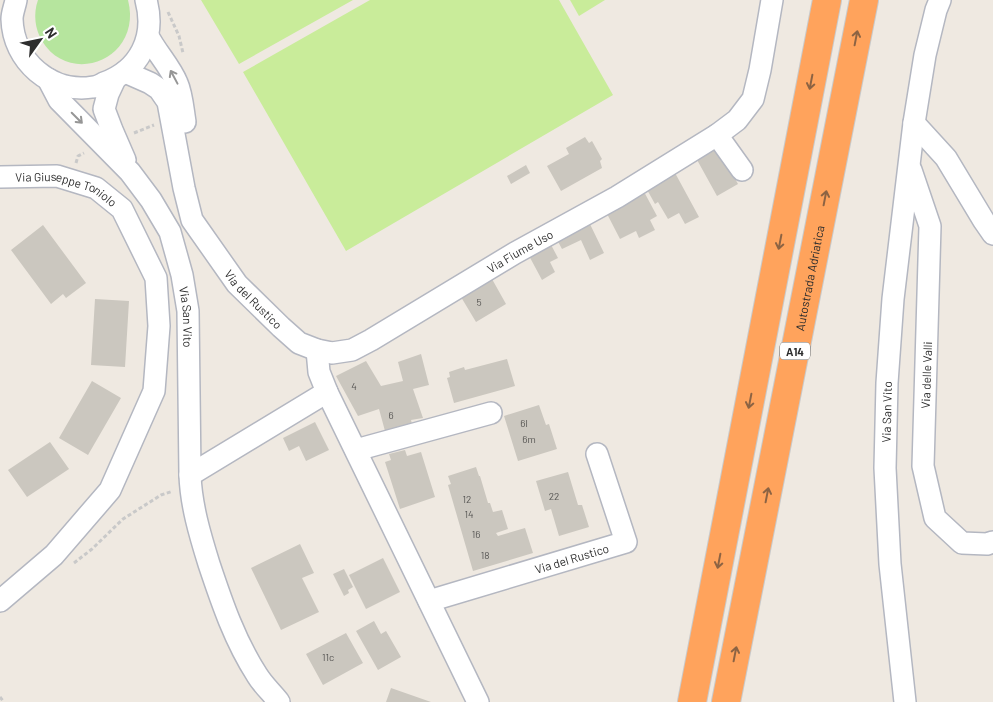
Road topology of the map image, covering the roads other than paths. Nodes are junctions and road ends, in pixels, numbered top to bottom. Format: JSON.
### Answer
{"nodes":[{"id":1,"x":16,"y":0,"type":"edge"},
{"id":2,"x":146,"y":0,"type":"edge"},
{"id":3,"x":772,"y":0,"type":"edge"},
{"id":4,"x":827,"y":0,"type":"edge"},
{"id":5,"x":864,"y":0,"type":"edge"},
{"id":6,"x":940,"y":0,"type":"edge"},
{"id":7,"x":0,"y":22,"type":"edge"},
{"id":8,"x":148,"y":36,"type":"junction"},
{"id":9,"x":16,"y":42,"type":"junction"},
{"id":10,"x":120,"y":76,"type":"junction"},
{"id":11,"x":48,"y":80,"type":"junction"},
{"id":12,"x":914,"y":123,"type":"junction"},
{"id":13,"x":717,"y":135,"type":"junction"},
{"id":14,"x":909,"y":165,"type":"junction"},
{"id":15,"x":742,"y":170,"type":"dead end"},
{"id":16,"x":130,"y":172,"type":"junction"},
{"id":17,"x":0,"y":177,"type":"edge"},
{"id":18,"x":993,"y":234,"type":"edge"},
{"id":19,"x":209,"y":244,"type":"junction"},
{"id":20,"x":318,"y":350,"type":"junction"},
{"id":21,"x":327,"y":392,"type":"junction"},
{"id":22,"x":491,"y":413,"type":"dead end"},
{"id":23,"x":356,"y":450,"type":"junction"},
{"id":24,"x":597,"y":454,"type":"dead end"},
{"id":25,"x":190,"y":480,"type":"junction"},
{"id":26,"x":993,"y":542,"type":"edge"},
{"id":27,"x":429,"y":600,"type":"junction"},
{"id":28,"x":0,"y":601,"type":"edge"},
{"id":29,"x":279,"y":702,"type":"edge"},
{"id":30,"x":478,"y":702,"type":"edge"},
{"id":31,"x":692,"y":702,"type":"edge"},
{"id":32,"x":726,"y":702,"type":"edge"},
{"id":33,"x":905,"y":702,"type":"edge"}],
"edges":[{"from":1,"to":9,"type":"street"},
{"from":2,"to":8,"type":"street"},
{"from":3,"to":13,"type":"street","name":"Via Fiume Uso"},
{"from":4,"to":31,"type":"highway","number":"A14","one_way":true},
{"from":32,"to":5,"type":"highway","name":"Autostrada Adriatica","number":"A14","one_way":true},
{"from":6,"to":12,"type":"street","name":"Via San Vito"},
{"from":7,"to":9,"type":"street"},
{"from":8,"to":10,"type":"street"},
{"from":19,"to":8,"type":"street","name":"Via del Rustico","one_way":true},
{"from":9,"to":11,"type":"street"},
{"from":10,"to":11,"type":"street"},
{"from":10,"to":16,"type":"street","name":"Via San Vito"},
{"from":10,"to":19,"type":"street","name":"Via del Rustico"},
{"from":11,"to":16,"type":"street","name":"Via San Vito","one_way":true},
{"from":12,"to":14,"type":"street","name":"Via San Vito"},
{"from":12,"to":18,"type":"street"},
{"from":13,"to":15,"type":"street"},
{"from":13,"to":20,"type":"street","name":"Via Fiume Uso"},
{"from":14,"to":26,"type":"street","name":"Via delle Valli"},
{"from":14,"to":33,"type":"street","name":"Via San Vito"},
{"from":16,"to":25,"type":"street","name":"Via San Vito"},
{"from":17,"to":28,"type":"street","name":"Via Giuseppe Toniolo"},
{"from":19,"to":20,"type":"street","name":"Via del Rustico"},
{"from":20,"to":21,"type":"street"},
{"from":21,"to":23,"type":"street"},
{"from":21,"to":25,"type":"street"},
{"from":22,"to":23,"type":"street"},
{"from":23,"to":27,"type":"street"},
{"from":24,"to":27,"type":"street","name":"Via del Rustico"},
{"from":25,"to":29,"type":"street","name":"Via San Vito"},
{"from":27,"to":30,"type":"street"}]}
